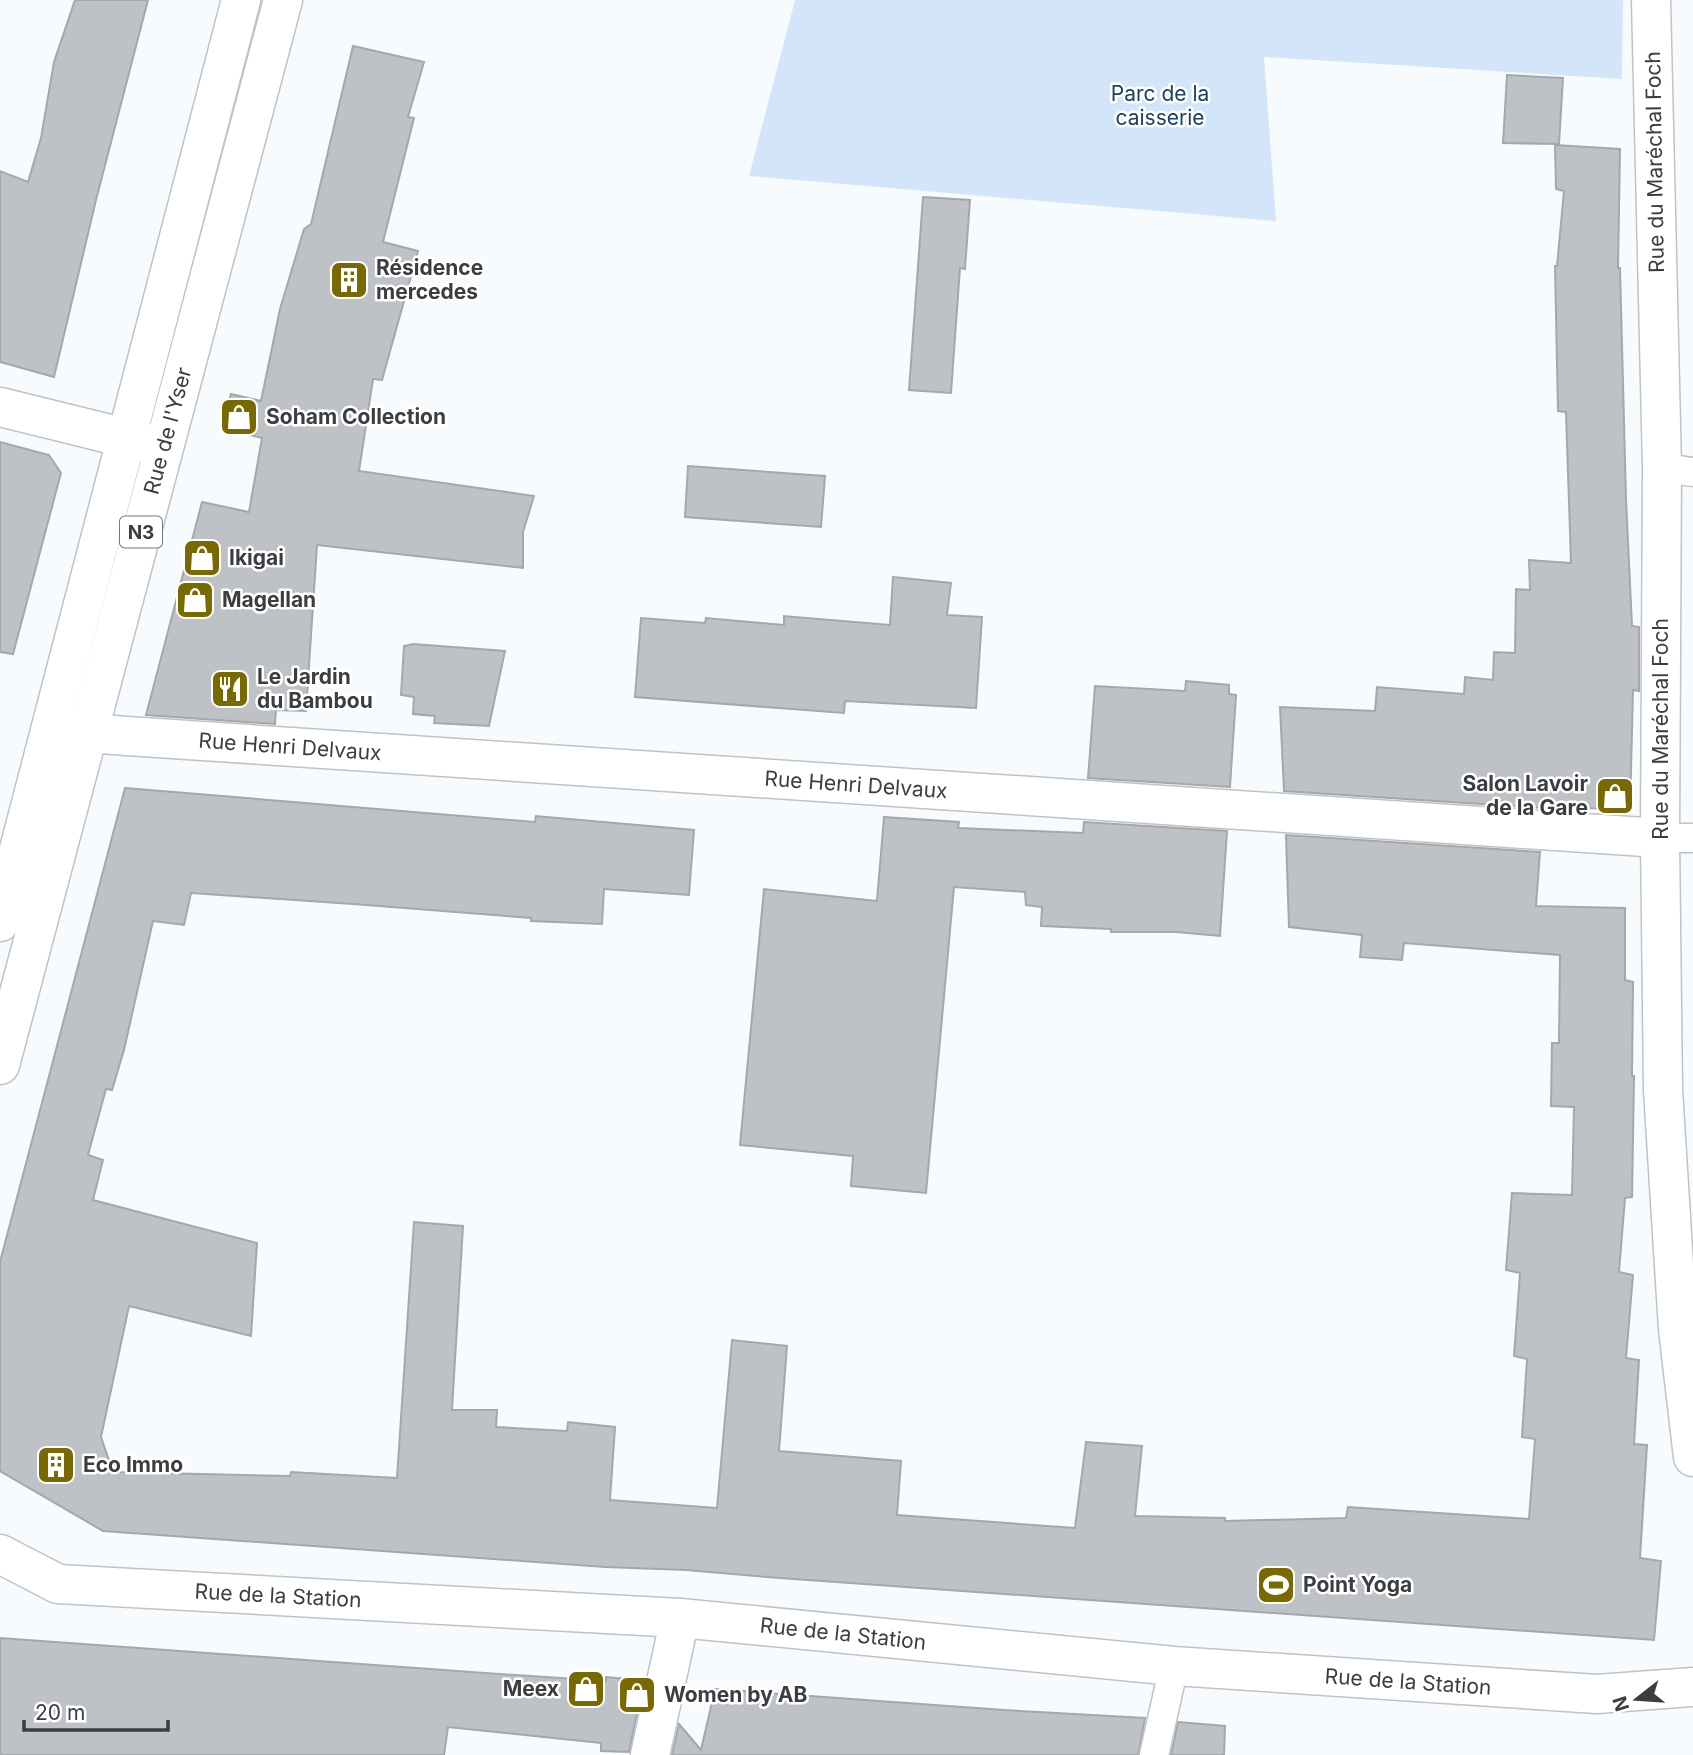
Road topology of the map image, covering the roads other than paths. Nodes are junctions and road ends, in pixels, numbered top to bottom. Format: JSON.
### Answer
{"nodes":[{"id":1,"x":241,"y":0,"type":"edge"},
{"id":2,"x":283,"y":0,"type":"edge"},
{"id":3,"x":1651,"y":0,"type":"edge"},
{"id":4,"x":0,"y":407,"type":"edge"},
{"id":5,"x":127,"y":438,"type":"junction"},
{"id":6,"x":164,"y":448,"type":"junction"},
{"id":7,"x":1678,"y":470,"type":"edge"},
{"id":8,"x":71,"y":729,"type":"junction"},
{"id":9,"x":1677,"y":838,"type":"edge"},
{"id":10,"x":0,"y":922,"type":"edge"},
{"id":11,"x":0,"y":1065,"type":"edge"},
{"id":12,"x":1693,"y":1457,"type":"edge"},
{"id":13,"x":0,"y":1554,"type":"edge"},
{"id":14,"x":680,"y":1618,"type":"junction"},
{"id":15,"x":1174,"y":1666,"type":"junction"},
{"id":16,"x":1693,"y":1687,"type":"edge"},
{"id":17,"x":650,"y":1755,"type":"edge"},
{"id":18,"x":1154,"y":1755,"type":"edge"}],
"edges":[{"from":1,"to":5,"type":"street","name":"Rue de l'Yser","number":"N3"},
{"from":2,"to":6,"type":"street","name":"Rue de l'Yser","number":"N3"},
{"from":3,"to":7,"type":"street","name":"Rue du Maréchal Foch"},
{"from":4,"to":5,"type":"street"},
{"from":5,"to":6,"type":"street"},
{"from":5,"to":8,"type":"street","name":"Rue de l'Yser","number":"N3"},
{"from":6,"to":8,"type":"street","name":"Rue de l'Yser","number":"N3"},
{"from":7,"to":9,"type":"street","name":"Rue du Maréchal Foch"},
{"from":8,"to":9,"type":"street","name":"Rue Henri Delvaux"},
{"from":8,"to":10,"type":"street","name":"Rue de l'Yser","number":"N3"},
{"from":8,"to":11,"type":"street","name":"Rue de l'Yser","number":"N3"},
{"from":9,"to":12,"type":"street","name":"Rue du Maréchal Foch"},
{"from":13,"to":14,"type":"street","name":"Rue de la Station"},
{"from":14,"to":15,"type":"street","name":"Rue de la Station"},
{"from":14,"to":17,"type":"street"},
{"from":15,"to":16,"type":"street","name":"Rue de la Station"},
{"from":15,"to":18,"type":"lane"}]}
